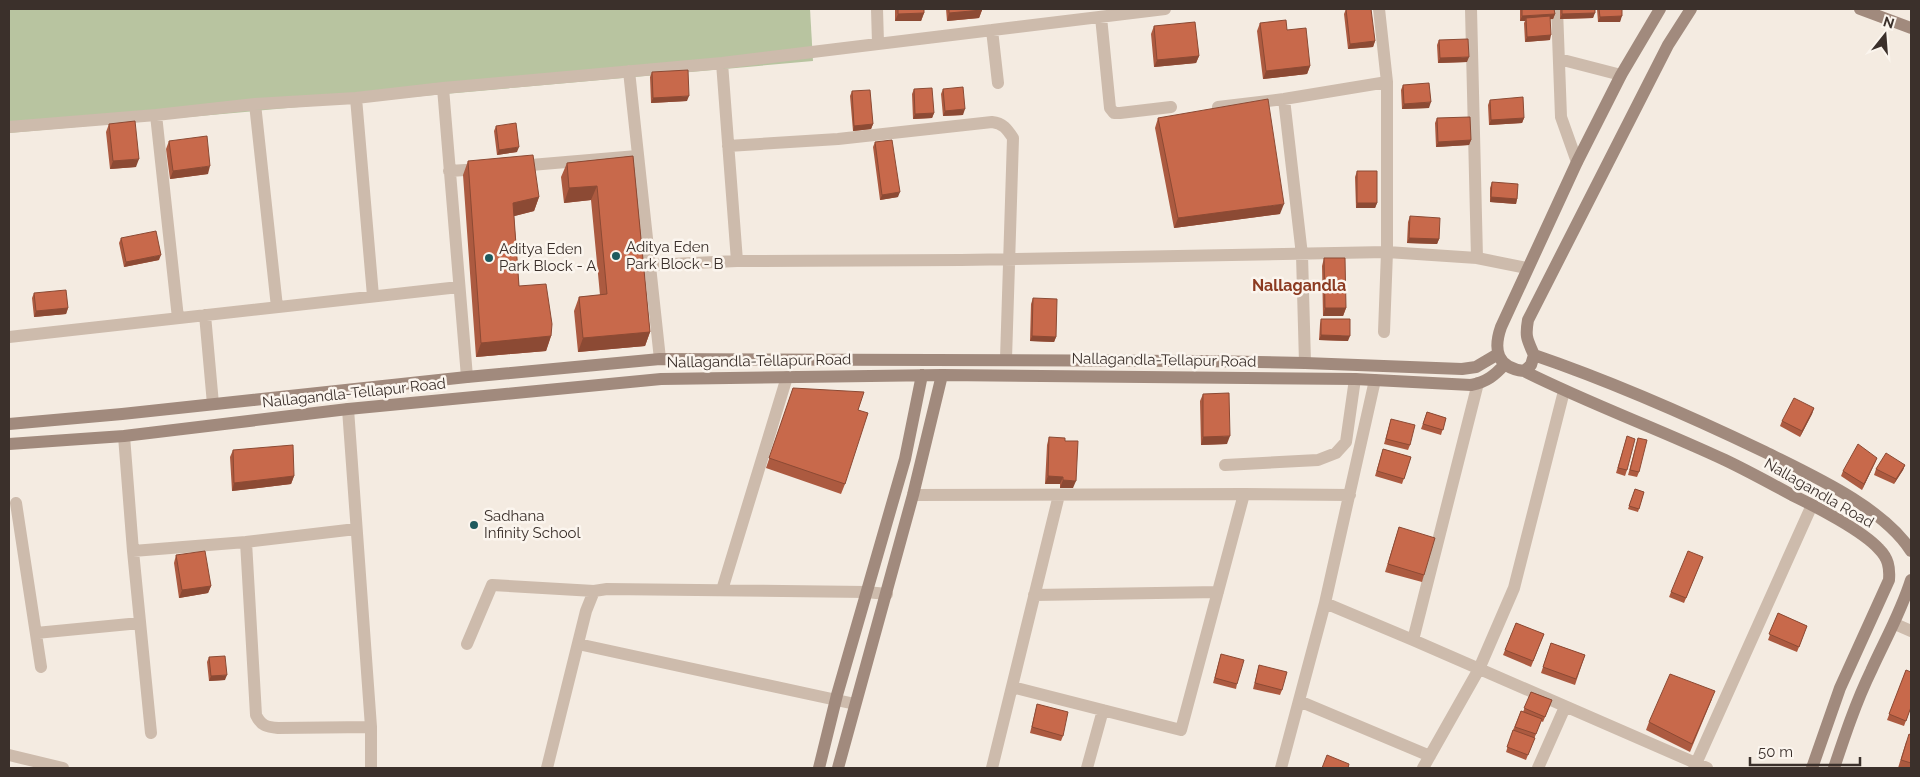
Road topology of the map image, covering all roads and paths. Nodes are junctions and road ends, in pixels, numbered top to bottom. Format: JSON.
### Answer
{"nodes":[{"id":1,"x":877,"y":9,"type":"edge"},
{"id":2,"x":1165,"y":9,"type":"edge"},
{"id":3,"x":1379,"y":9,"type":"edge"},
{"id":4,"x":1472,"y":9,"type":"edge"},
{"id":5,"x":1556,"y":9,"type":"edge"},
{"id":6,"x":1660,"y":9,"type":"edge"},
{"id":7,"x":1690,"y":9,"type":"edge"},
{"id":8,"x":1860,"y":9,"type":"edge"},
{"id":9,"x":1144,"y":10,"type":"edge"},
{"id":10,"x":1882,"y":13,"type":"edge"},
{"id":11,"x":1101,"y":17,"type":"junction"},
{"id":12,"x":1911,"y":28,"type":"edge"},
{"id":13,"x":992,"y":30,"type":"junction"},
{"id":14,"x":878,"y":43,"type":"junction"},
{"id":15,"x":1559,"y":59,"type":"junction"},
{"id":16,"x":722,"y":63,"type":"junction"},
{"id":17,"x":629,"y":70,"type":"junction"},
{"id":18,"x":1621,"y":75,"type":"junction"},
{"id":19,"x":1387,"y":82,"type":"junction"},
{"id":20,"x":998,"y":83,"type":"dead end"},
{"id":21,"x":443,"y":88,"type":"junction"},
{"id":22,"x":356,"y":98,"type":"junction"},
{"id":23,"x":1284,"y":99,"type":"junction"},
{"id":24,"x":255,"y":104,"type":"junction"},
{"id":25,"x":1171,"y":107,"type":"dead end"},
{"id":26,"x":1218,"y":107,"type":"edge"},
{"id":27,"x":156,"y":115,"type":"junction"},
{"id":28,"x":9,"y":127,"type":"edge"},
{"id":29,"x":728,"y":146,"type":"junction"},
{"id":30,"x":637,"y":156,"type":"junction"},
{"id":31,"x":1577,"y":162,"type":"junction"},
{"id":32,"x":449,"y":171,"type":"junction"},
{"id":33,"x":1387,"y":252,"type":"junction"},
{"id":34,"x":1302,"y":255,"type":"junction"},
{"id":35,"x":1011,"y":258,"type":"junction"},
{"id":36,"x":1477,"y":258,"type":"junction"},
{"id":37,"x":737,"y":261,"type":"junction"},
{"id":38,"x":650,"y":265,"type":"junction"},
{"id":39,"x":1527,"y":268,"type":"junction"},
{"id":40,"x":458,"y":287,"type":"junction"},
{"id":41,"x":373,"y":296,"type":"junction"},
{"id":42,"x":277,"y":307,"type":"junction"},
{"id":43,"x":206,"y":315,"type":"junction"},
{"id":44,"x":178,"y":318,"type":"junction"},
{"id":45,"x":1384,"y":332,"type":"dead end"},
{"id":46,"x":9,"y":337,"type":"edge"},
{"id":47,"x":1534,"y":355,"type":"junction"},
{"id":48,"x":660,"y":358,"type":"junction"},
{"id":49,"x":1501,"y":359,"type":"junction"},
{"id":50,"x":1006,"y":360,"type":"junction"},
{"id":51,"x":1202,"y":361,"type":"junction"},
{"id":52,"x":1305,"y":363,"type":"junction"},
{"id":53,"x":1524,"y":371,"type":"junction"},
{"id":54,"x":922,"y":375,"type":"junction"},
{"id":55,"x":942,"y":375,"type":"junction"},
{"id":56,"x":467,"y":377,"type":"junction"},
{"id":57,"x":788,"y":377,"type":"junction"},
{"id":58,"x":1203,"y":377,"type":"junction"},
{"id":59,"x":1355,"y":379,"type":"junction"},
{"id":60,"x":1375,"y":380,"type":"junction"},
{"id":61,"x":1478,"y":383,"type":"junction"},
{"id":62,"x":1564,"y":391,"type":"junction"},
{"id":63,"x":213,"y":404,"type":"junction"},
{"id":64,"x":348,"y":409,"type":"junction"},
{"id":65,"x":9,"y":424,"type":"edge"},
{"id":66,"x":124,"y":436,"type":"junction"},
{"id":67,"x":9,"y":444,"type":"edge"},
{"id":68,"x":1224,"y":464,"type":"dead end"},
{"id":69,"x":1244,"y":494,"type":"junction"},
{"id":70,"x":913,"y":495,"type":"junction"},
{"id":71,"x":1059,"y":495,"type":"junction"},
{"id":72,"x":1350,"y":495,"type":"junction"},
{"id":73,"x":16,"y":503,"type":"dead end"},
{"id":74,"x":1812,"y":505,"type":"junction"},
{"id":75,"x":356,"y":529,"type":"junction"},
{"id":76,"x":246,"y":542,"type":"junction"},
{"id":77,"x":133,"y":551,"type":"junction"},
{"id":78,"x":1911,"y":551,"type":"edge"},
{"id":79,"x":1911,"y":580,"type":"edge"},
{"id":80,"x":722,"y":590,"type":"junction"},
{"id":81,"x":594,"y":591,"type":"junction"},
{"id":82,"x":866,"y":592,"type":"junction"},
{"id":83,"x":1218,"y":592,"type":"junction"},
{"id":84,"x":886,"y":594,"type":"junction"},
{"id":85,"x":1034,"y":596,"type":"junction"},
{"id":86,"x":1325,"y":603,"type":"junction"},
{"id":87,"x":140,"y":623,"type":"junction"},
{"id":88,"x":1895,"y":624,"type":"junction"},
{"id":89,"x":1911,"y":631,"type":"edge"},
{"id":90,"x":36,"y":633,"type":"junction"},
{"id":91,"x":1413,"y":640,"type":"junction"},
{"id":92,"x":467,"y":644,"type":"dead end"},
{"id":93,"x":578,"y":644,"type":"junction"},
{"id":94,"x":41,"y":667,"type":"dead end"},
{"id":95,"x":1479,"y":669,"type":"junction"},
{"id":96,"x":1012,"y":687,"type":"junction"},
{"id":97,"x":836,"y":701,"type":"junction"},
{"id":98,"x":1299,"y":702,"type":"junction"},
{"id":99,"x":855,"y":704,"type":"junction"},
{"id":100,"x":1565,"y":707,"type":"junction"},
{"id":101,"x":1103,"y":710,"type":"junction"},
{"id":102,"x":371,"y":727,"type":"junction"},
{"id":103,"x":151,"y":733,"type":"dead end"},
{"id":104,"x":9,"y":755,"type":"edge"},
{"id":105,"x":1430,"y":756,"type":"junction"},
{"id":106,"x":1699,"y":767,"type":"edge"},
{"id":107,"x":63,"y":768,"type":"edge"},
{"id":108,"x":371,"y":768,"type":"edge"},
{"id":109,"x":547,"y":768,"type":"edge"},
{"id":110,"x":819,"y":768,"type":"edge"},
{"id":111,"x":838,"y":768,"type":"edge"},
{"id":112,"x":992,"y":768,"type":"edge"},
{"id":113,"x":1087,"y":768,"type":"edge"},
{"id":114,"x":1281,"y":768,"type":"edge"},
{"id":115,"x":1423,"y":768,"type":"edge"},
{"id":116,"x":1538,"y":768,"type":"edge"},
{"id":117,"x":1812,"y":768,"type":"edge"},
{"id":118,"x":1834,"y":768,"type":"edge"}],
"edges":[{"from":1,"to":14,"type":"street"},
{"from":2,"to":9,"type":"street"},
{"from":3,"to":19,"type":"street"},
{"from":4,"to":36,"type":"street"},
{"from":5,"to":15,"type":"street"},
{"from":6,"to":18,"type":"street"},
{"from":7,"to":47,"type":"street"},
{"from":8,"to":10,"type":"street"},
{"from":9,"to":11,"type":"street"},
{"from":10,"to":12,"type":"street"},
{"from":11,"to":13,"type":"street"},
{"from":11,"to":25,"type":"street"},
{"from":13,"to":14,"type":"street"},
{"from":13,"to":20,"type":"street"},
{"from":14,"to":16,"type":"street"},
{"from":15,"to":18,"type":"street"},
{"from":15,"to":31,"type":"street"},
{"from":16,"to":17,"type":"street"},
{"from":16,"to":29,"type":"street"},
{"from":17,"to":21,"type":"street"},
{"from":17,"to":30,"type":"street"},
{"from":18,"to":31,"type":"street"},
{"from":19,"to":23,"type":"street"},
{"from":19,"to":33,"type":"street"},
{"from":21,"to":22,"type":"street"},
{"from":21,"to":32,"type":"street"},
{"from":22,"to":24,"type":"street"},
{"from":22,"to":41,"type":"street"},
{"from":23,"to":26,"type":"street"},
{"from":23,"to":34,"type":"street"},
{"from":24,"to":27,"type":"street"},
{"from":24,"to":42,"type":"street"},
{"from":27,"to":28,"type":"street"},
{"from":27,"to":44,"type":"street"},
{"from":29,"to":35,"type":"street"},
{"from":29,"to":37,"type":"street"},
{"from":30,"to":32,"type":"street"},
{"from":30,"to":38,"type":"street"},
{"from":31,"to":39,"type":"street"},
{"from":32,"to":40,"type":"street"},
{"from":33,"to":34,"type":"street"},
{"from":33,"to":36,"type":"street"},
{"from":33,"to":45,"type":"street"},
{"from":34,"to":35,"type":"street"},
{"from":34,"to":52,"type":"street"},
{"from":35,"to":37,"type":"street"},
{"from":35,"to":50,"type":"street"},
{"from":36,"to":39,"type":"street"},
{"from":37,"to":38,"type":"street"},
{"from":38,"to":48,"type":"street"},
{"from":39,"to":49,"type":"street"},
{"from":40,"to":41,"type":"street"},
{"from":40,"to":56,"type":"street"},
{"from":41,"to":42,"type":"street"},
{"from":42,"to":43,"type":"street"},
{"from":43,"to":44,"type":"street"},
{"from":43,"to":63,"type":"street"},
{"from":44,"to":46,"type":"street"},
{"from":47,"to":53,"type":"street"},
{"from":47,"to":78,"type":"street","name":"Nallagandla Road"},
{"from":48,"to":50,"type":"street","name":"Nallagandla-Tellapur Road"},
{"from":48,"to":56,"type":"street","name":"Nallagandla-Tellapur Road"},
{"from":49,"to":52,"type":"street","name":"Nallagandla-Tellapur Road"},
{"from":49,"to":53,"type":"street","name":"Nallagandla Road"},
{"from":49,"to":61,"type":"street"},
{"from":50,"to":51,"type":"street","name":"Nallagandla-Tellapur Road"},
{"from":51,"to":52,"type":"street","name":"Nallagandla-Tellapur Road"},
{"from":51,"to":58,"type":"street"},
{"from":53,"to":62,"type":"street","name":"Nallagandla Road"},
{"from":54,"to":55,"type":"street","name":"Nallagandla-Tellapur Road"},
{"from":54,"to":57,"type":"street","name":"Nallagandla-Tellapur Road"},
{"from":54,"to":82,"type":"street"},
{"from":55,"to":58,"type":"street","name":"Nallagandla-Tellapur Road"},
{"from":55,"to":70,"type":"street"},
{"from":56,"to":63,"type":"street","name":"Nallagandla-Tellapur Road"},
{"from":57,"to":64,"type":"street","name":"Nallagandla-Tellapur Road"},
{"from":57,"to":80,"type":"street"},
{"from":58,"to":59,"type":"street","name":"Nallagandla-Tellapur Road"},
{"from":59,"to":60,"type":"street","name":"Nallagandla-Tellapur Road"},
{"from":59,"to":68,"type":"street"},
{"from":60,"to":61,"type":"street","name":"Nallagandla-Tellapur Road"},
{"from":60,"to":72,"type":"street"},
{"from":61,"to":91,"type":"street"},
{"from":62,"to":74,"type":"street","name":"Nallagandla Road"},
{"from":62,"to":95,"type":"street"},
{"from":63,"to":65,"type":"street","name":"Nallagandla-Tellapur Road"},
{"from":64,"to":66,"type":"street","name":"Nallagandla-Tellapur Road"},
{"from":64,"to":75,"type":"street"},
{"from":66,"to":67,"type":"street","name":"Nallagandla-Tellapur Road"},
{"from":66,"to":77,"type":"street"},
{"from":69,"to":71,"type":"street"},
{"from":69,"to":72,"type":"street"},
{"from":69,"to":83,"type":"street"},
{"from":70,"to":71,"type":"street"},
{"from":70,"to":84,"type":"street"},
{"from":71,"to":85,"type":"street"},
{"from":72,"to":86,"type":"street"},
{"from":73,"to":90,"type":"street"},
{"from":74,"to":106,"type":"street"},
{"from":74,"to":117,"type":"street","name":"Nallagandla Road"},
{"from":75,"to":76,"type":"street"},
{"from":75,"to":102,"type":"street"},
{"from":76,"to":77,"type":"street"},
{"from":76,"to":102,"type":"street"},
{"from":77,"to":87,"type":"street"},
{"from":79,"to":88,"type":"street"},
{"from":80,"to":81,"type":"street"},
{"from":80,"to":82,"type":"street"},
{"from":81,"to":92,"type":"street"},
{"from":81,"to":93,"type":"street"},
{"from":82,"to":84,"type":"street"},
{"from":82,"to":97,"type":"street"},
{"from":83,"to":85,"type":"street"},
{"from":83,"to":101,"type":"street"},
{"from":84,"to":99,"type":"street"},
{"from":85,"to":96,"type":"street"},
{"from":86,"to":91,"type":"street"},
{"from":86,"to":98,"type":"street"},
{"from":87,"to":90,"type":"street"},
{"from":87,"to":103,"type":"street"},
{"from":88,"to":89,"type":"street"},
{"from":88,"to":118,"type":"street"},
{"from":90,"to":94,"type":"street"},
{"from":91,"to":95,"type":"street"},
{"from":93,"to":97,"type":"street"},
{"from":93,"to":109,"type":"street"},
{"from":95,"to":100,"type":"street"},
{"from":95,"to":105,"type":"street"},
{"from":96,"to":101,"type":"street"},
{"from":96,"to":112,"type":"street"},
{"from":97,"to":99,"type":"street"},
{"from":97,"to":110,"type":"street"},
{"from":98,"to":105,"type":"street"},
{"from":98,"to":114,"type":"street"},
{"from":99,"to":111,"type":"street"},
{"from":100,"to":106,"type":"street"},
{"from":100,"to":116,"type":"street"},
{"from":101,"to":113,"type":"street"},
{"from":102,"to":108,"type":"street"},
{"from":104,"to":107,"type":"street"},
{"from":105,"to":115,"type":"street"}]}
